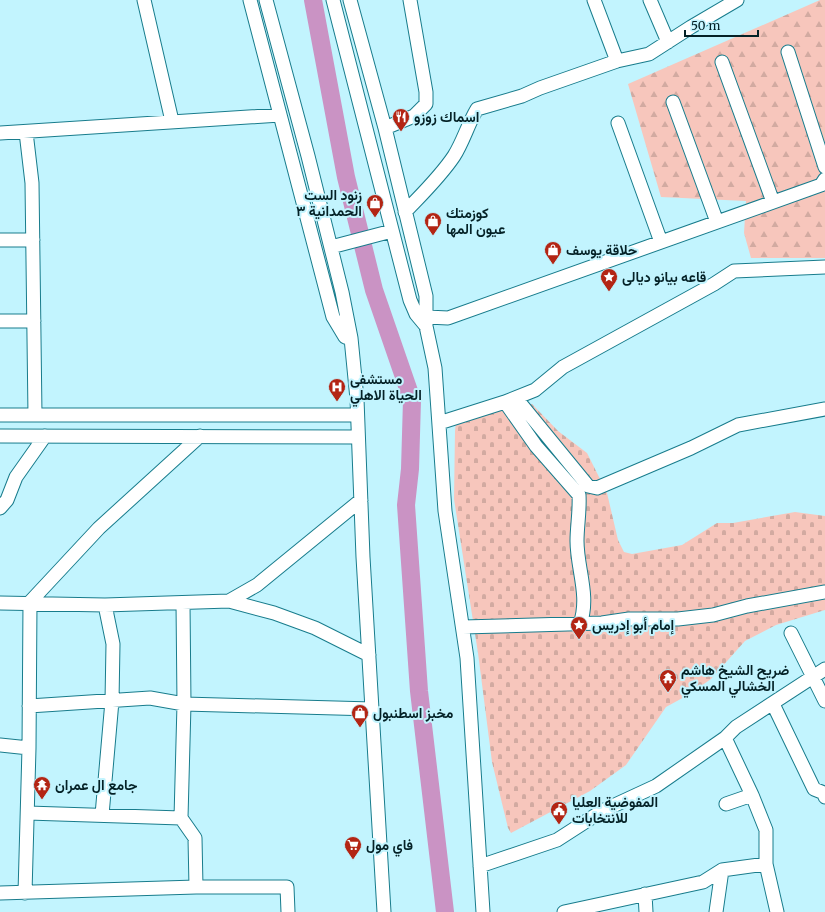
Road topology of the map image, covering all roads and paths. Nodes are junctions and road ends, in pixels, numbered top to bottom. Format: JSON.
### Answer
{"nodes":[{"id":1,"x":144,"y":0,"type":"edge"},
{"id":2,"x":250,"y":0,"type":"edge"},
{"id":3,"x":266,"y":0,"type":"edge"},
{"id":4,"x":333,"y":0,"type":"edge"},
{"id":5,"x":350,"y":0,"type":"edge"},
{"id":6,"x":410,"y":0,"type":"edge"},
{"id":7,"x":594,"y":0,"type":"edge"},
{"id":8,"x":650,"y":0,"type":"edge"},
{"id":9,"x":737,"y":0,"type":"edge"},
{"id":10,"x":270,"y":17,"type":"junction"},
{"id":11,"x":256,"y":20,"type":"junction"},
{"id":12,"x":668,"y":42,"type":"junction"},
{"id":13,"x":788,"y":52,"type":"dead end"},
{"id":14,"x":617,"y":61,"type":"junction"},
{"id":15,"x":722,"y":62,"type":"dead end"},
{"id":16,"x":673,"y":102,"type":"dead end"},
{"id":17,"x":280,"y":115,"type":"junction"},
{"id":18,"x":172,"y":121,"type":"junction"},
{"id":19,"x":618,"y":123,"type":"dead end"},
{"id":20,"x":385,"y":128,"type":"junction"},
{"id":21,"x":26,"y":132,"type":"junction"},
{"id":22,"x":0,"y":133,"type":"edge"},
{"id":23,"x":825,"y":167,"type":"edge"},
{"id":24,"x":396,"y":176,"type":"junction"},
{"id":25,"x":825,"y":179,"type":"edge"},
{"id":26,"x":379,"y":180,"type":"junction"},
{"id":27,"x":773,"y":202,"type":"junction"},
{"id":28,"x":405,"y":212,"type":"junction"},
{"id":29,"x":717,"y":222,"type":"junction"},
{"id":30,"x":392,"y":231,"type":"junction"},
{"id":31,"x":0,"y":240,"type":"edge"},
{"id":32,"x":32,"y":240,"type":"junction"},
{"id":33,"x":662,"y":242,"type":"junction"},
{"id":34,"x":331,"y":247,"type":"junction"},
{"id":35,"x":825,"y":268,"type":"edge"},
{"id":36,"x":0,"y":321,"type":"edge"},
{"id":37,"x":34,"y":321,"type":"junction"},
{"id":38,"x":426,"y":321,"type":"junction"},
{"id":39,"x":352,"y":338,"type":"junction"},
{"id":40,"x":511,"y":400,"type":"junction"},
{"id":41,"x":357,"y":414,"type":"junction"},
{"id":42,"x":824,"y":414,"type":"edge"},
{"id":43,"x":0,"y":415,"type":"edge"},
{"id":44,"x":35,"y":415,"type":"junction"},
{"id":45,"x":439,"y":423,"type":"junction"},
{"id":46,"x":0,"y":436,"type":"edge"},
{"id":47,"x":45,"y":436,"type":"junction"},
{"id":48,"x":200,"y":436,"type":"junction"},
{"id":49,"x":358,"y":437,"type":"junction"},
{"id":50,"x":361,"y":500,"type":"junction"},
{"id":51,"x":0,"y":508,"type":"edge"},
{"id":52,"x":825,"y":592,"type":"edge"},
{"id":53,"x":229,"y":601,"type":"junction"},
{"id":54,"x":30,"y":602,"type":"junction"},
{"id":55,"x":0,"y":603,"type":"edge"},
{"id":56,"x":182,"y":603,"type":"junction"},
{"id":57,"x":105,"y":605,"type":"junction"},
{"id":58,"x":580,"y":624,"type":"junction"},
{"id":59,"x":463,"y":627,"type":"junction"},
{"id":60,"x":791,"y":633,"type":"dead end"},
{"id":61,"x":369,"y":655,"type":"junction"},
{"id":62,"x":825,"y":669,"type":"edge"},
{"id":63,"x":813,"y":678,"type":"junction"},
{"id":64,"x":112,"y":701,"type":"junction"},
{"id":65,"x":825,"y":701,"type":"edge"},
{"id":66,"x":184,"y":704,"type":"junction"},
{"id":67,"x":773,"y":704,"type":"junction"},
{"id":68,"x":29,"y":706,"type":"junction"},
{"id":69,"x":372,"y":709,"type":"junction"},
{"id":70,"x":725,"y":738,"type":"junction"},
{"id":71,"x":0,"y":745,"type":"edge"},
{"id":72,"x":29,"y":748,"type":"junction"},
{"id":73,"x":752,"y":795,"type":"junction"},
{"id":74,"x":825,"y":797,"type":"edge"},
{"id":75,"x":726,"y":804,"type":"dead end"},
{"id":76,"x":28,"y":813,"type":"junction"},
{"id":77,"x":102,"y":815,"type":"junction"},
{"id":78,"x":181,"y":818,"type":"junction"},
{"id":79,"x":766,"y":864,"type":"junction"},
{"id":80,"x":480,"y":866,"type":"junction"},
{"id":81,"x":722,"y":870,"type":"junction"},
{"id":82,"x":196,"y":887,"type":"junction"},
{"id":83,"x":0,"y":893,"type":"edge"},
{"id":84,"x":25,"y":893,"type":"junction"},
{"id":85,"x":645,"y":894,"type":"junction"},
{"id":86,"x":288,"y":912,"type":"edge"},
{"id":87,"x":384,"y":912,"type":"edge"},
{"id":88,"x":483,"y":912,"type":"edge"},
{"id":89,"x":564,"y":912,"type":"edge"},
{"id":90,"x":646,"y":912,"type":"edge"},
{"id":91,"x":716,"y":912,"type":"edge"},
{"id":92,"x":777,"y":912,"type":"edge"}],
"edges":[{"from":1,"to":18,"type":"street"},
{"from":2,"to":11,"type":"street"},
{"from":3,"to":10,"type":"street"},
{"from":4,"to":26,"type":"street"},
{"from":5,"to":20,"type":"street"},
{"from":6,"to":20,"type":"street"},
{"from":7,"to":14,"type":"street"},
{"from":8,"to":12,"type":"street"},
{"from":9,"to":12,"type":"street"},
{"from":10,"to":11,"type":"street"},
{"from":10,"to":34,"type":"street"},
{"from":11,"to":17,"type":"street"},
{"from":12,"to":14,"type":"street"},
{"from":13,"to":23,"type":"street"},
{"from":14,"to":28,"type":"street"},
{"from":15,"to":27,"type":"street"},
{"from":16,"to":29,"type":"street"},
{"from":17,"to":18,"type":"street"},
{"from":17,"to":39,"type":"street"},
{"from":18,"to":21,"type":"street"},
{"from":19,"to":33,"type":"street"},
{"from":20,"to":24,"type":"street"},
{"from":21,"to":22,"type":"street"},
{"from":21,"to":32,"type":"street"},
{"from":24,"to":26,"type":"street"},
{"from":24,"to":28,"type":"street"},
{"from":25,"to":27,"type":"street"},
{"from":26,"to":30,"type":"street"},
{"from":27,"to":29,"type":"street"},
{"from":28,"to":38,"type":"street"},
{"from":29,"to":33,"type":"street"},
{"from":30,"to":34,"type":"street"},
{"from":30,"to":38,"type":"street"},
{"from":31,"to":32,"type":"street"},
{"from":32,"to":37,"type":"street"},
{"from":33,"to":38,"type":"street"},
{"from":34,"to":39,"type":"street"},
{"from":35,"to":40,"type":"street"},
{"from":36,"to":37,"type":"street"},
{"from":37,"to":44,"type":"street"},
{"from":38,"to":45,"type":"street"},
{"from":39,"to":41,"type":"street"},
{"from":40,"to":42,"type":"street"},
{"from":40,"to":45,"type":"street"},
{"from":40,"to":58,"type":"street"},
{"from":41,"to":44,"type":"street"},
{"from":41,"to":49,"type":"street"},
{"from":43,"to":44,"type":"street"},
{"from":45,"to":59,"type":"street"},
{"from":46,"to":47,"type":"street"},
{"from":47,"to":48,"type":"street"},
{"from":47,"to":51,"type":"street"},
{"from":48,"to":49,"type":"street"},
{"from":48,"to":54,"type":"street"},
{"from":49,"to":50,"type":"street"},
{"from":50,"to":53,"type":"street"},
{"from":50,"to":61,"type":"street"},
{"from":52,"to":58,"type":"street"},
{"from":53,"to":56,"type":"street"},
{"from":53,"to":61,"type":"street"},
{"from":54,"to":55,"type":"street"},
{"from":54,"to":57,"type":"street"},
{"from":54,"to":68,"type":"street"},
{"from":56,"to":57,"type":"street"},
{"from":56,"to":66,"type":"street"},
{"from":57,"to":64,"type":"street"},
{"from":58,"to":59,"type":"street"},
{"from":59,"to":80,"type":"street"},
{"from":60,"to":63,"type":"street"},
{"from":61,"to":69,"type":"street"},
{"from":62,"to":63,"type":"street"},
{"from":63,"to":65,"type":"street"},
{"from":63,"to":67,"type":"street"},
{"from":64,"to":66,"type":"street"},
{"from":64,"to":68,"type":"street"},
{"from":64,"to":77,"type":"street"},
{"from":66,"to":69,"type":"street"},
{"from":66,"to":78,"type":"street"},
{"from":67,"to":70,"type":"street"},
{"from":67,"to":74,"type":"street"},
{"from":68,"to":72,"type":"street"},
{"from":69,"to":87,"type":"street"},
{"from":70,"to":73,"type":"street"},
{"from":70,"to":80,"type":"street"},
{"from":71,"to":72,"type":"street"},
{"from":72,"to":76,"type":"street"},
{"from":73,"to":75,"type":"street"},
{"from":73,"to":79,"type":"street"},
{"from":76,"to":77,"type":"street"},
{"from":76,"to":84,"type":"street"},
{"from":77,"to":78,"type":"street"},
{"from":78,"to":82,"type":"street"},
{"from":79,"to":81,"type":"street"},
{"from":79,"to":92,"type":"street"},
{"from":80,"to":88,"type":"street"},
{"from":81,"to":85,"type":"street"},
{"from":81,"to":91,"type":"street"},
{"from":82,"to":84,"type":"street"},
{"from":82,"to":86,"type":"street"},
{"from":83,"to":84,"type":"street"},
{"from":85,"to":89,"type":"street"},
{"from":85,"to":90,"type":"street"}]}
